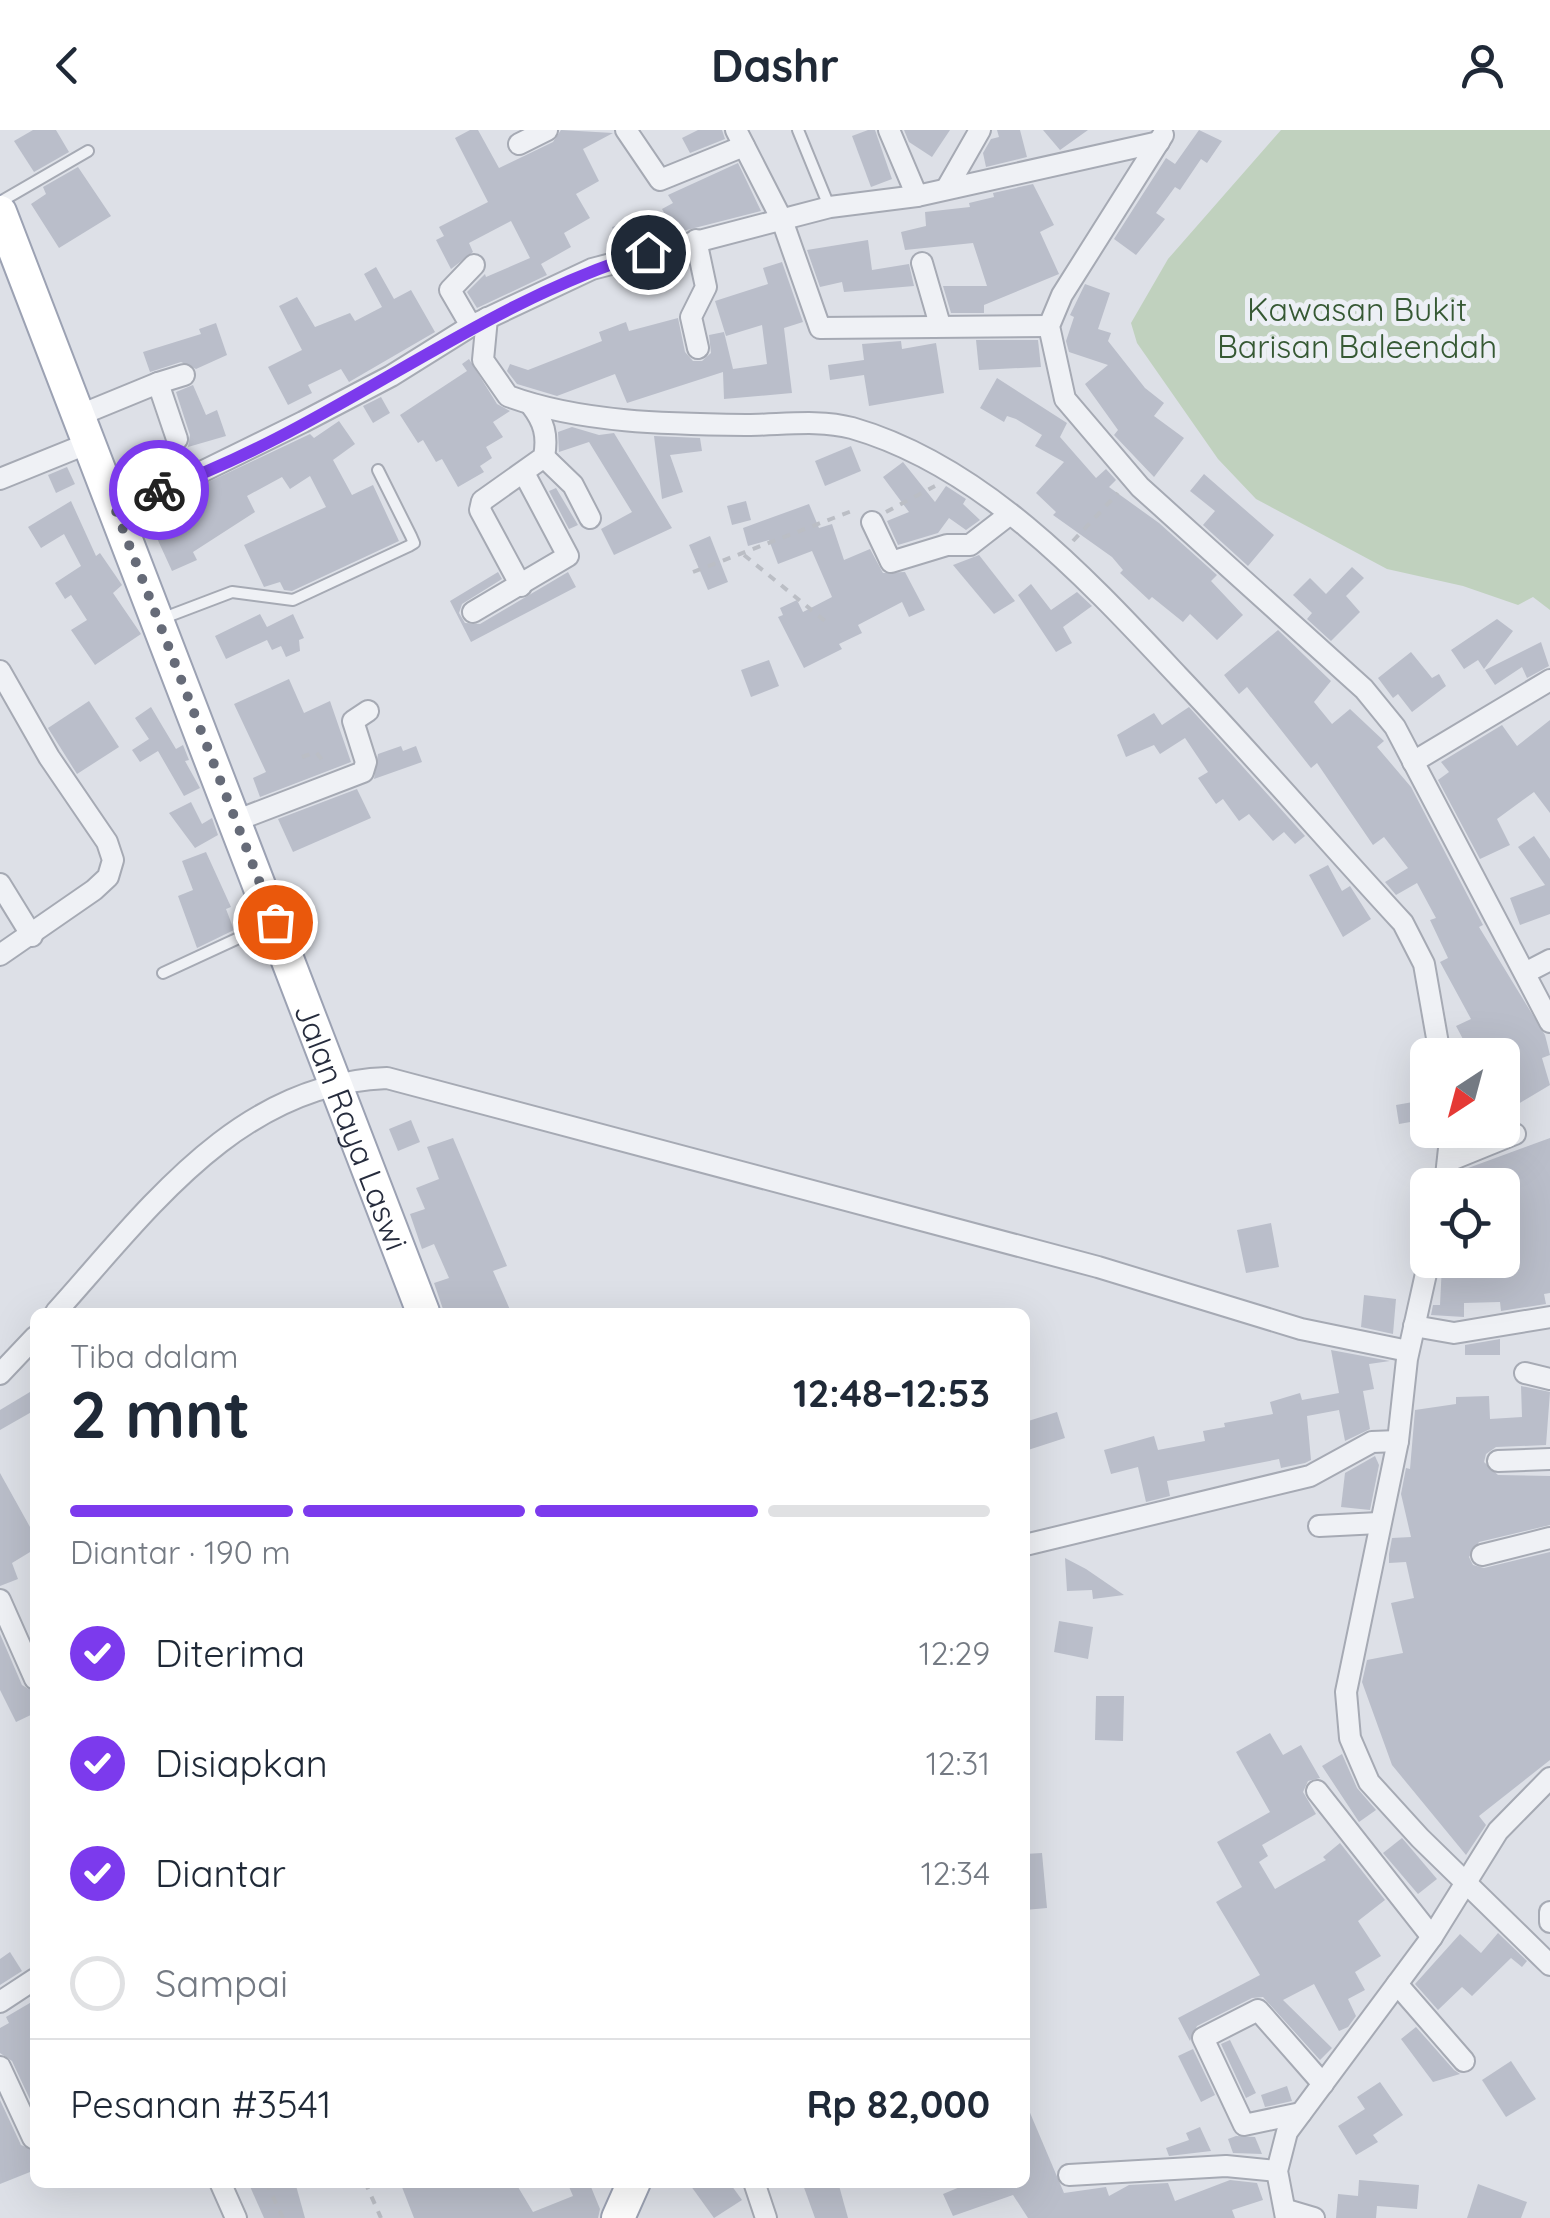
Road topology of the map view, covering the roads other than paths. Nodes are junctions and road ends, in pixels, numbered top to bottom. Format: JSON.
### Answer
{"nodes":[{"id":1,"x":547,"y":130,"type":"edge"},
{"id":2,"x":626,"y":130,"type":"edge"},
{"id":3,"x":798,"y":130,"type":"edge"},
{"id":4,"x":889,"y":130,"type":"edge"},
{"id":5,"x":980,"y":130,"type":"edge"},
{"id":6,"x":1162,"y":136,"type":"edge"},
{"id":7,"x":740,"y":138,"type":"edge"},
{"id":8,"x":520,"y":144,"type":"dead end"},
{"id":9,"x":88,"y":152,"type":"dead end"},
{"id":10,"x":948,"y":186,"type":"junction"},
{"id":11,"x":917,"y":196,"type":"junction"},
{"id":12,"x":0,"y":202,"type":"edge"},
{"id":13,"x":830,"y":207,"type":"junction"},
{"id":14,"x":0,"y":212,"type":"edge"},
{"id":15,"x":782,"y":220,"type":"junction"},
{"id":16,"x":696,"y":240,"type":"junction"},
{"id":17,"x":922,"y":263,"type":"dead end"},
{"id":18,"x":474,"y":264,"type":"dead end"},
{"id":19,"x":479,"y":322,"type":"junction"},
{"id":20,"x":940,"y":324,"type":"junction"},
{"id":21,"x":1049,"y":326,"type":"junction"},
{"id":22,"x":698,"y":348,"type":"dead end"},
{"id":23,"x":184,"y":375,"type":"dead end"},
{"id":24,"x":158,"y":383,"type":"junction"},
{"id":25,"x":531,"y":404,"type":"junction"},
{"id":26,"x":85,"y":430,"type":"junction"},
{"id":27,"x":177,"y":440,"type":"dead end"},
{"id":28,"x":544,"y":457,"type":"junction"},
{"id":29,"x":378,"y":470,"type":"dead end"},
{"id":30,"x":525,"y":474,"type":"junction"},
{"id":31,"x":7,"y":476,"type":"edge"},
{"id":32,"x":114,"y":506,"type":"junction"},
{"id":33,"x":1010,"y":514,"type":"junction"},
{"id":34,"x":590,"y":518,"type":"dead end"},
{"id":35,"x":872,"y":522,"type":"road end"},
{"id":36,"x":522,"y":586,"type":"junction"},
{"id":37,"x":474,"y":612,"type":"dead end"},
{"id":38,"x":158,"y":620,"type":"junction"},
{"id":39,"x":0,"y":672,"type":"edge"},
{"id":40,"x":1550,"y":680,"type":"edge"},
{"id":41,"x":368,"y":711,"type":"dead end"},
{"id":42,"x":1413,"y":762,"type":"junction"},
{"id":43,"x":235,"y":820,"type":"junction"},
{"id":44,"x":0,"y":884,"type":"edge"},
{"id":45,"x":275,"y":922,"type":"junction"},
{"id":46,"x":32,"y":936,"type":"junction"},
{"id":47,"x":0,"y":955,"type":"edge"},
{"id":48,"x":1550,"y":960,"type":"edge"},
{"id":49,"x":164,"y":973,"type":"dead end"},
{"id":50,"x":1526,"y":973,"type":"junction"},
{"id":51,"x":1550,"y":1022,"type":"edge"},
{"id":52,"x":1437,"y":1038,"type":"edge"},
{"id":53,"x":337,"y":1086,"type":"junction"},
{"id":54,"x":1451,"y":1148,"type":"edge"},
{"id":55,"x":1481,"y":1148,"type":"edge"},
{"id":56,"x":1451,"y":1160,"type":"junction"},
{"id":57,"x":1449,"y":1168,"type":"edge"},
{"id":58,"x":1425,"y":1278,"type":"edge"},
{"id":59,"x":60,"y":1308,"type":"edge"},
{"id":60,"x":421,"y":1308,"type":"edge"},
{"id":61,"x":1550,"y":1317,"type":"edge"},
{"id":62,"x":1414,"y":1326,"type":"junction"},
{"id":63,"x":30,"y":1342,"type":"edge"},
{"id":64,"x":1408,"y":1351,"type":"junction"},
{"id":65,"x":1525,"y":1373,"type":"dead end"},
{"id":66,"x":0,"y":1374,"type":"edge"},
{"id":67,"x":1550,"y":1379,"type":"edge"},
{"id":68,"x":1398,"y":1441,"type":"junction"},
{"id":69,"x":1550,"y":1460,"type":"edge"},
{"id":70,"x":1498,"y":1461,"type":"dead end"},
{"id":71,"x":1379,"y":1524,"type":"junction"},
{"id":72,"x":1320,"y":1526,"type":"dead end"},
{"id":73,"x":1550,"y":1538,"type":"edge"},
{"id":74,"x":1030,"y":1544,"type":"edge"},
{"id":75,"x":1482,"y":1556,"type":"dead end"},
{"id":76,"x":0,"y":1600,"type":"edge"},
{"id":77,"x":30,"y":1668,"type":"edge"},
{"id":78,"x":1550,"y":1778,"type":"edge"},
{"id":79,"x":1317,"y":1792,"type":"dead end"},
{"id":80,"x":1474,"y":1870,"type":"junction"},
{"id":81,"x":1550,"y":1912,"type":"edge"},
{"id":82,"x":1550,"y":1922,"type":"edge"},
{"id":83,"x":1432,"y":1937,"type":"junction"},
{"id":84,"x":1548,"y":1960,"type":"edge"},
{"id":85,"x":30,"y":1983,"type":"edge"},
{"id":86,"x":1397,"y":1984,"type":"junction"},
{"id":87,"x":0,"y":2002,"type":"edge"},
{"id":88,"x":1464,"y":2061,"type":"dead end"},
{"id":89,"x":0,"y":2067,"type":"edge"},
{"id":90,"x":1323,"y":2084,"type":"junction"},
{"id":91,"x":1301,"y":2113,"type":"junction"},
{"id":92,"x":30,"y":2130,"type":"edge"},
{"id":93,"x":1277,"y":2171,"type":"junction"},
{"id":94,"x":1069,"y":2174,"type":"dead end"},
{"id":95,"x":223,"y":2188,"type":"edge"},
{"id":96,"x":631,"y":2188,"type":"edge"},
{"id":97,"x":756,"y":2188,"type":"edge"},
{"id":98,"x":1286,"y":2214,"type":"edge"},
{"id":99,"x":236,"y":2218,"type":"edge"},
{"id":100,"x":618,"y":2218,"type":"edge"},
{"id":101,"x":766,"y":2218,"type":"edge"},
{"id":102,"x":1314,"y":2218,"type":"edge"}],
"edges":[{"from":1,"to":8,"type":"street"},
{"from":2,"to":7,"type":"street"},
{"from":3,"to":13,"type":"lane"},
{"from":4,"to":11,"type":"street"},
{"from":5,"to":10,"type":"street"},
{"from":6,"to":10,"type":"street"},
{"from":6,"to":21,"type":"street"},
{"from":7,"to":15,"type":"street"},
{"from":9,"to":12,"type":"lane"},
{"from":10,"to":11,"type":"street"},
{"from":11,"to":13,"type":"street"},
{"from":13,"to":15,"type":"street"},
{"from":14,"to":26,"type":"main road","name":"Jalan Raya Laswi"},
{"from":15,"to":16,"type":"street"},
{"from":15,"to":20,"type":"street"},
{"from":16,"to":19,"type":"street"},
{"from":16,"to":22,"type":"street"},
{"from":17,"to":20,"type":"street"},
{"from":18,"to":19,"type":"street"},
{"from":19,"to":25,"type":"street"},
{"from":19,"to":32,"type":"street"},
{"from":20,"to":21,"type":"street"},
{"from":21,"to":42,"type":"street"},
{"from":23,"to":24,"type":"street"},
{"from":24,"to":26,"type":"street"},
{"from":24,"to":27,"type":"street"},
{"from":25,"to":28,"type":"street"},
{"from":25,"to":33,"type":"street"},
{"from":26,"to":31,"type":"street"},
{"from":26,"to":32,"type":"main road","name":"Jalan Raya Laswi"},
{"from":28,"to":30,"type":"street"},
{"from":28,"to":34,"type":"street"},
{"from":29,"to":38,"type":"lane"},
{"from":30,"to":36,"type":"street"},
{"from":30,"to":36,"type":"street"},
{"from":32,"to":38,"type":"main road","name":"Jalan Raya Laswi"},
{"from":33,"to":35,"type":"street"},
{"from":33,"to":52,"type":"street"},
{"from":36,"to":37,"type":"street"},
{"from":38,"to":43,"type":"main road","name":"Jalan Raya Laswi"},
{"from":39,"to":46,"type":"street"},
{"from":40,"to":42,"type":"street"},
{"from":41,"to":43,"type":"street"},
{"from":42,"to":50,"type":"street"},
{"from":43,"to":45,"type":"main road","name":"Jalan Raya Laswi"},
{"from":44,"to":46,"type":"street"},
{"from":45,"to":49,"type":"lane"},
{"from":45,"to":53,"type":"main road","name":"Jalan Raya Laswi"},
{"from":46,"to":47,"type":"street"},
{"from":48,"to":50,"type":"street"},
{"from":50,"to":51,"type":"street"},
{"from":53,"to":59,"type":"street"},
{"from":53,"to":60,"type":"main road","name":"Jalan Raya Laswi"},
{"from":53,"to":64,"type":"street"},
{"from":54,"to":56,"type":"street"},
{"from":55,"to":56,"type":"street"},
{"from":56,"to":57,"type":"street"},
{"from":58,"to":62,"type":"street"},
{"from":61,"to":62,"type":"street"},
{"from":62,"to":64,"type":"street"},
{"from":63,"to":66,"type":"street"},
{"from":64,"to":68,"type":"street"},
{"from":65,"to":67,"type":"street"},
{"from":68,"to":71,"type":"street"},
{"from":68,"to":74,"type":"street"},
{"from":69,"to":70,"type":"street"},
{"from":71,"to":72,"type":"street"},
{"from":71,"to":80,"type":"street"},
{"from":73,"to":75,"type":"street"},
{"from":76,"to":77,"type":"street"},
{"from":78,"to":80,"type":"street"},
{"from":79,"to":83,"type":"street"},
{"from":80,"to":83,"type":"street"},
{"from":80,"to":84,"type":"street"},
{"from":81,"to":82,"type":"street"},
{"from":83,"to":86,"type":"street"},
{"from":85,"to":87,"type":"street"},
{"from":86,"to":88,"type":"street"},
{"from":86,"to":90,"type":"street"},
{"from":89,"to":92,"type":"street"},
{"from":90,"to":91,"type":"street"},
{"from":90,"to":91,"type":"street"},
{"from":91,"to":93,"type":"street"},
{"from":93,"to":94,"type":"street"},
{"from":93,"to":98,"type":"street"},
{"from":95,"to":99,"type":"street"},
{"from":96,"to":100,"type":"main road"},
{"from":97,"to":101,"type":"street"},
{"from":98,"to":102,"type":"street"}]}
